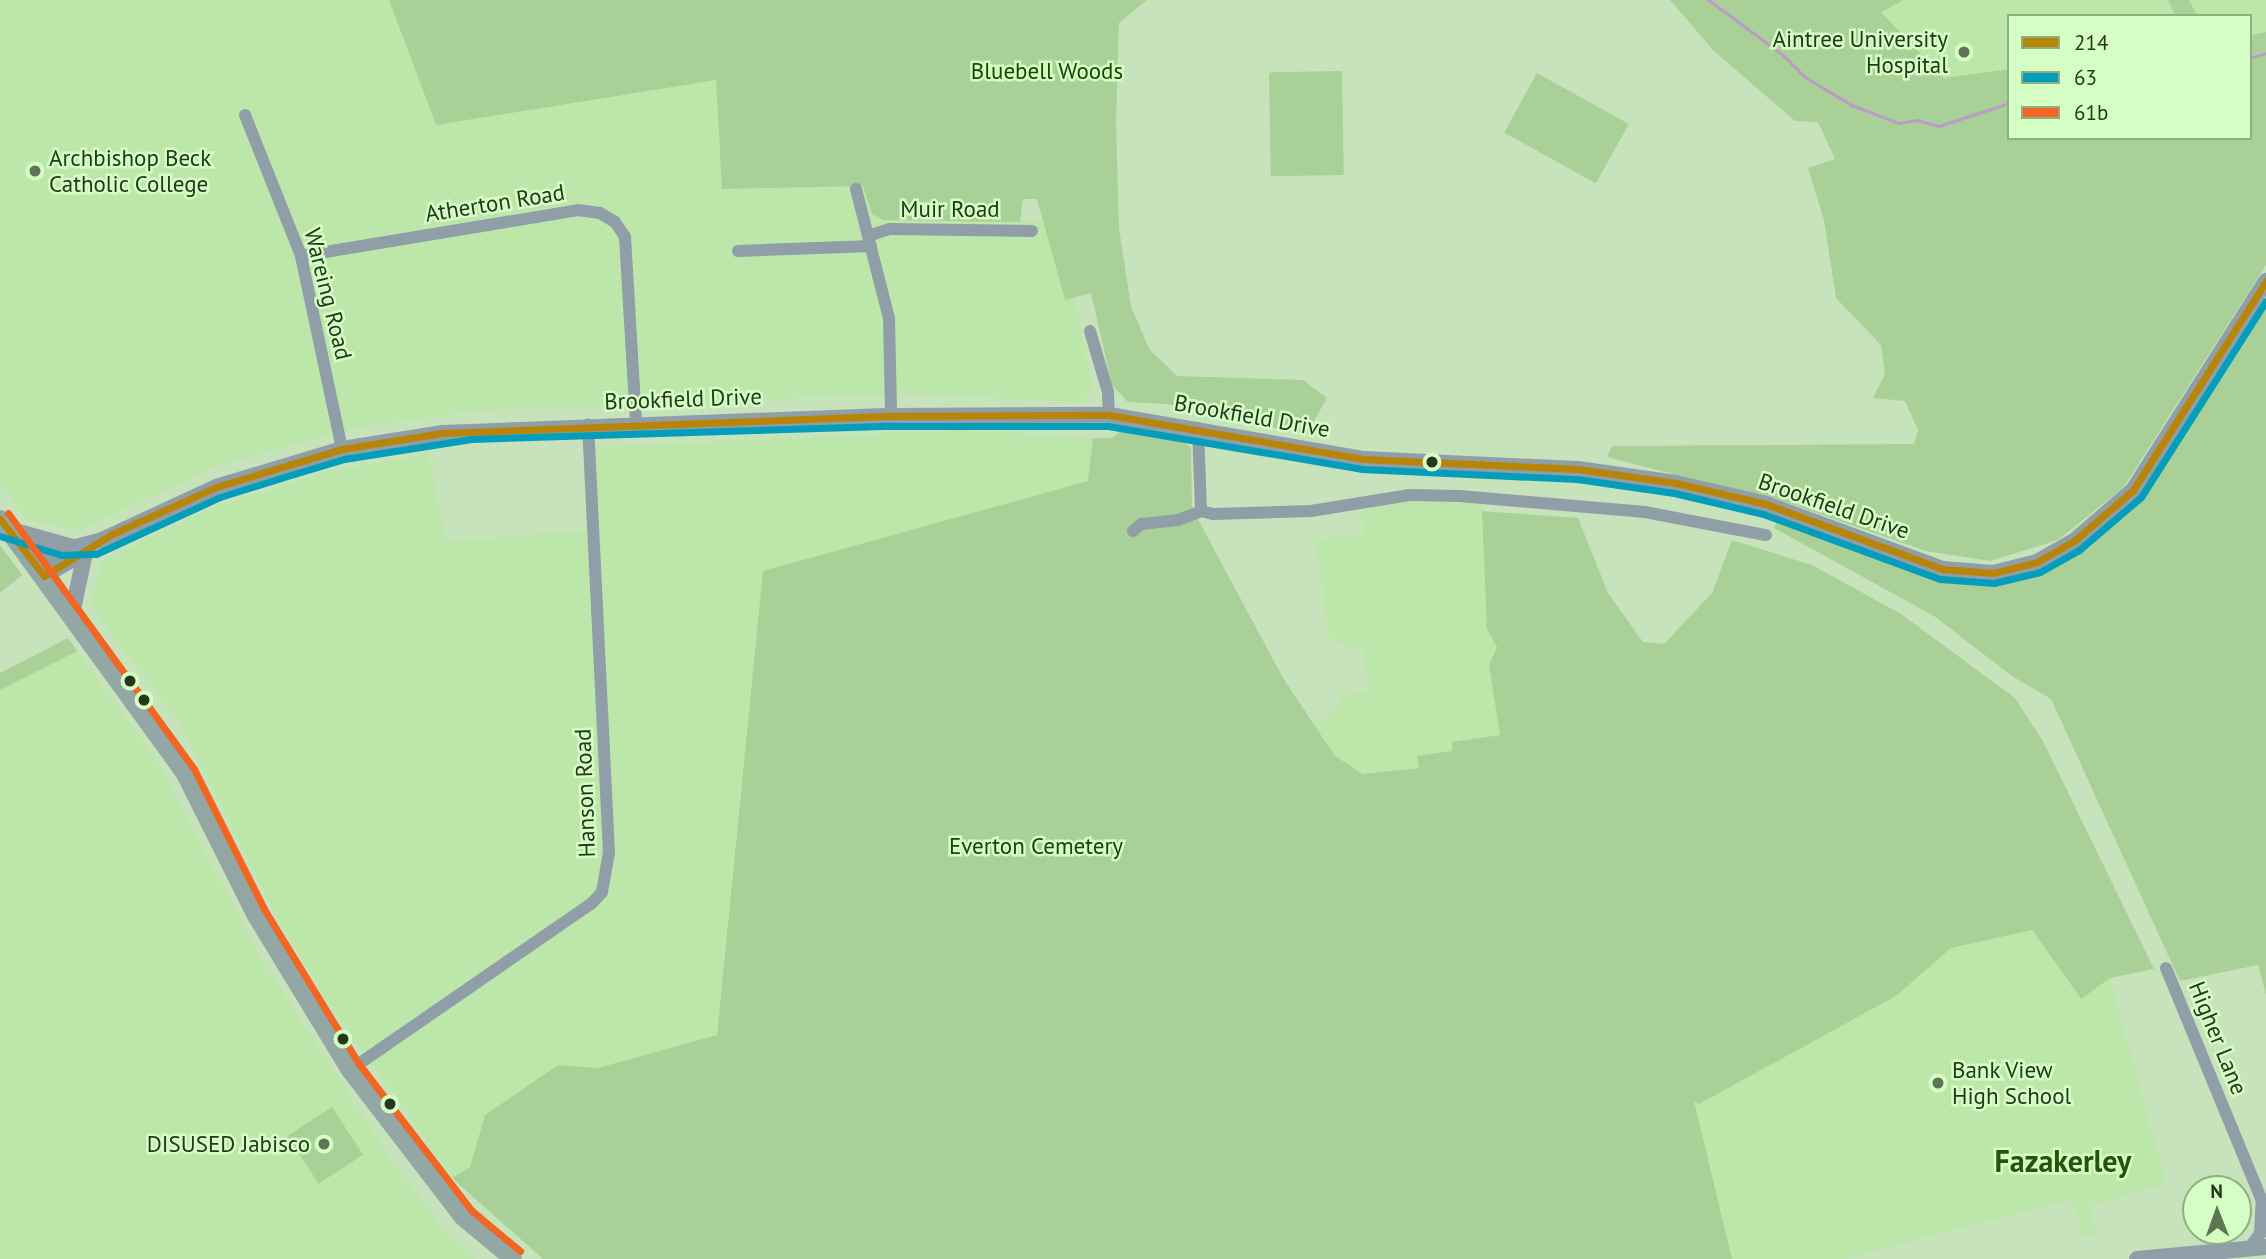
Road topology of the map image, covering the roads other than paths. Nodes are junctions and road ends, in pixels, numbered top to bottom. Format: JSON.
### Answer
{"nodes":[{"id":1,"x":245,"y":115,"type":"dead end"},
{"id":2,"x":856,"y":190,"type":"dead end"},
{"id":3,"x":1032,"y":231,"type":"dead end"},
{"id":4,"x":869,"y":241,"type":"junction"},
{"id":5,"x":738,"y":251,"type":"dead end"},
{"id":6,"x":301,"y":256,"type":"junction"},
{"id":7,"x":2266,"y":281,"type":"edge"},
{"id":8,"x":1090,"y":331,"type":"dead end"},
{"id":9,"x":1109,"y":415,"type":"junction"},
{"id":10,"x":891,"y":416,"type":"junction"},
{"id":11,"x":636,"y":424,"type":"junction"},
{"id":12,"x":588,"y":425,"type":"junction"},
{"id":13,"x":1198,"y":428,"type":"junction"},
{"id":14,"x":342,"y":449,"type":"junction"},
{"id":15,"x":1200,"y":511,"type":"junction"},
{"id":16,"x":4,"y":524,"type":"edge"},
{"id":17,"x":1133,"y":531,"type":"dead end"},
{"id":18,"x":1766,"y":535,"type":"dead end"},
{"id":19,"x":85,"y":548,"type":"junction"},
{"id":20,"x":39,"y":571,"type":"junction"},
{"id":21,"x":72,"y":614,"type":"junction"},
{"id":22,"x":2166,"y":968,"type":"dead end"},
{"id":23,"x":350,"y":1070,"type":"junction"},
{"id":24,"x":2264,"y":1203,"type":"edge"},
{"id":25,"x":2266,"y":1247,"type":"edge"},
{"id":26,"x":2249,"y":1248,"type":"junction"},
{"id":27,"x":513,"y":1259,"type":"edge"},
{"id":28,"x":2137,"y":1259,"type":"edge"}],
"edges":[{"from":1,"to":6,"type":"street","name":"Wareing Road"},
{"from":2,"to":4,"type":"street"},
{"from":3,"to":4,"type":"street","name":"Muir Road"},
{"from":4,"to":5,"type":"street","name":"Muir Road"},
{"from":4,"to":10,"type":"street"},
{"from":6,"to":11,"type":"street","name":"Atherton Road"},
{"from":6,"to":14,"type":"street","name":"Wareing Road"},
{"from":7,"to":13,"type":"street","name":"Brookfield Drive"},
{"from":8,"to":9,"type":"street"},
{"from":9,"to":10,"type":"street","name":"Brookfield Drive"},
{"from":9,"to":13,"type":"street","name":"Brookfield Drive"},
{"from":10,"to":11,"type":"street","name":"Brookfield Drive"},
{"from":11,"to":12,"type":"street","name":"Brookfield Drive"},
{"from":12,"to":14,"type":"street","name":"Brookfield Drive"},
{"from":12,"to":23,"type":"street","name":"Hanson Road"},
{"from":13,"to":15,"type":"street"},
{"from":14,"to":19,"type":"street","name":"Brookfield Drive"},
{"from":15,"to":17,"type":"street"},
{"from":15,"to":18,"type":"street"},
{"from":16,"to":19,"type":"street"},
{"from":16,"to":20,"type":"main road"},
{"from":19,"to":20,"type":"street","name":"Brookfield Drive"},
{"from":19,"to":21,"type":"street"},
{"from":20,"to":21,"type":"main road"},
{"from":21,"to":23,"type":"main road"},
{"from":22,"to":24,"type":"street","name":"Higher Lane"},
{"from":23,"to":27,"type":"main road"},
{"from":24,"to":26,"type":"street","name":"Higher Lane"},
{"from":25,"to":26,"type":"street"},
{"from":26,"to":28,"type":"street"}]}
